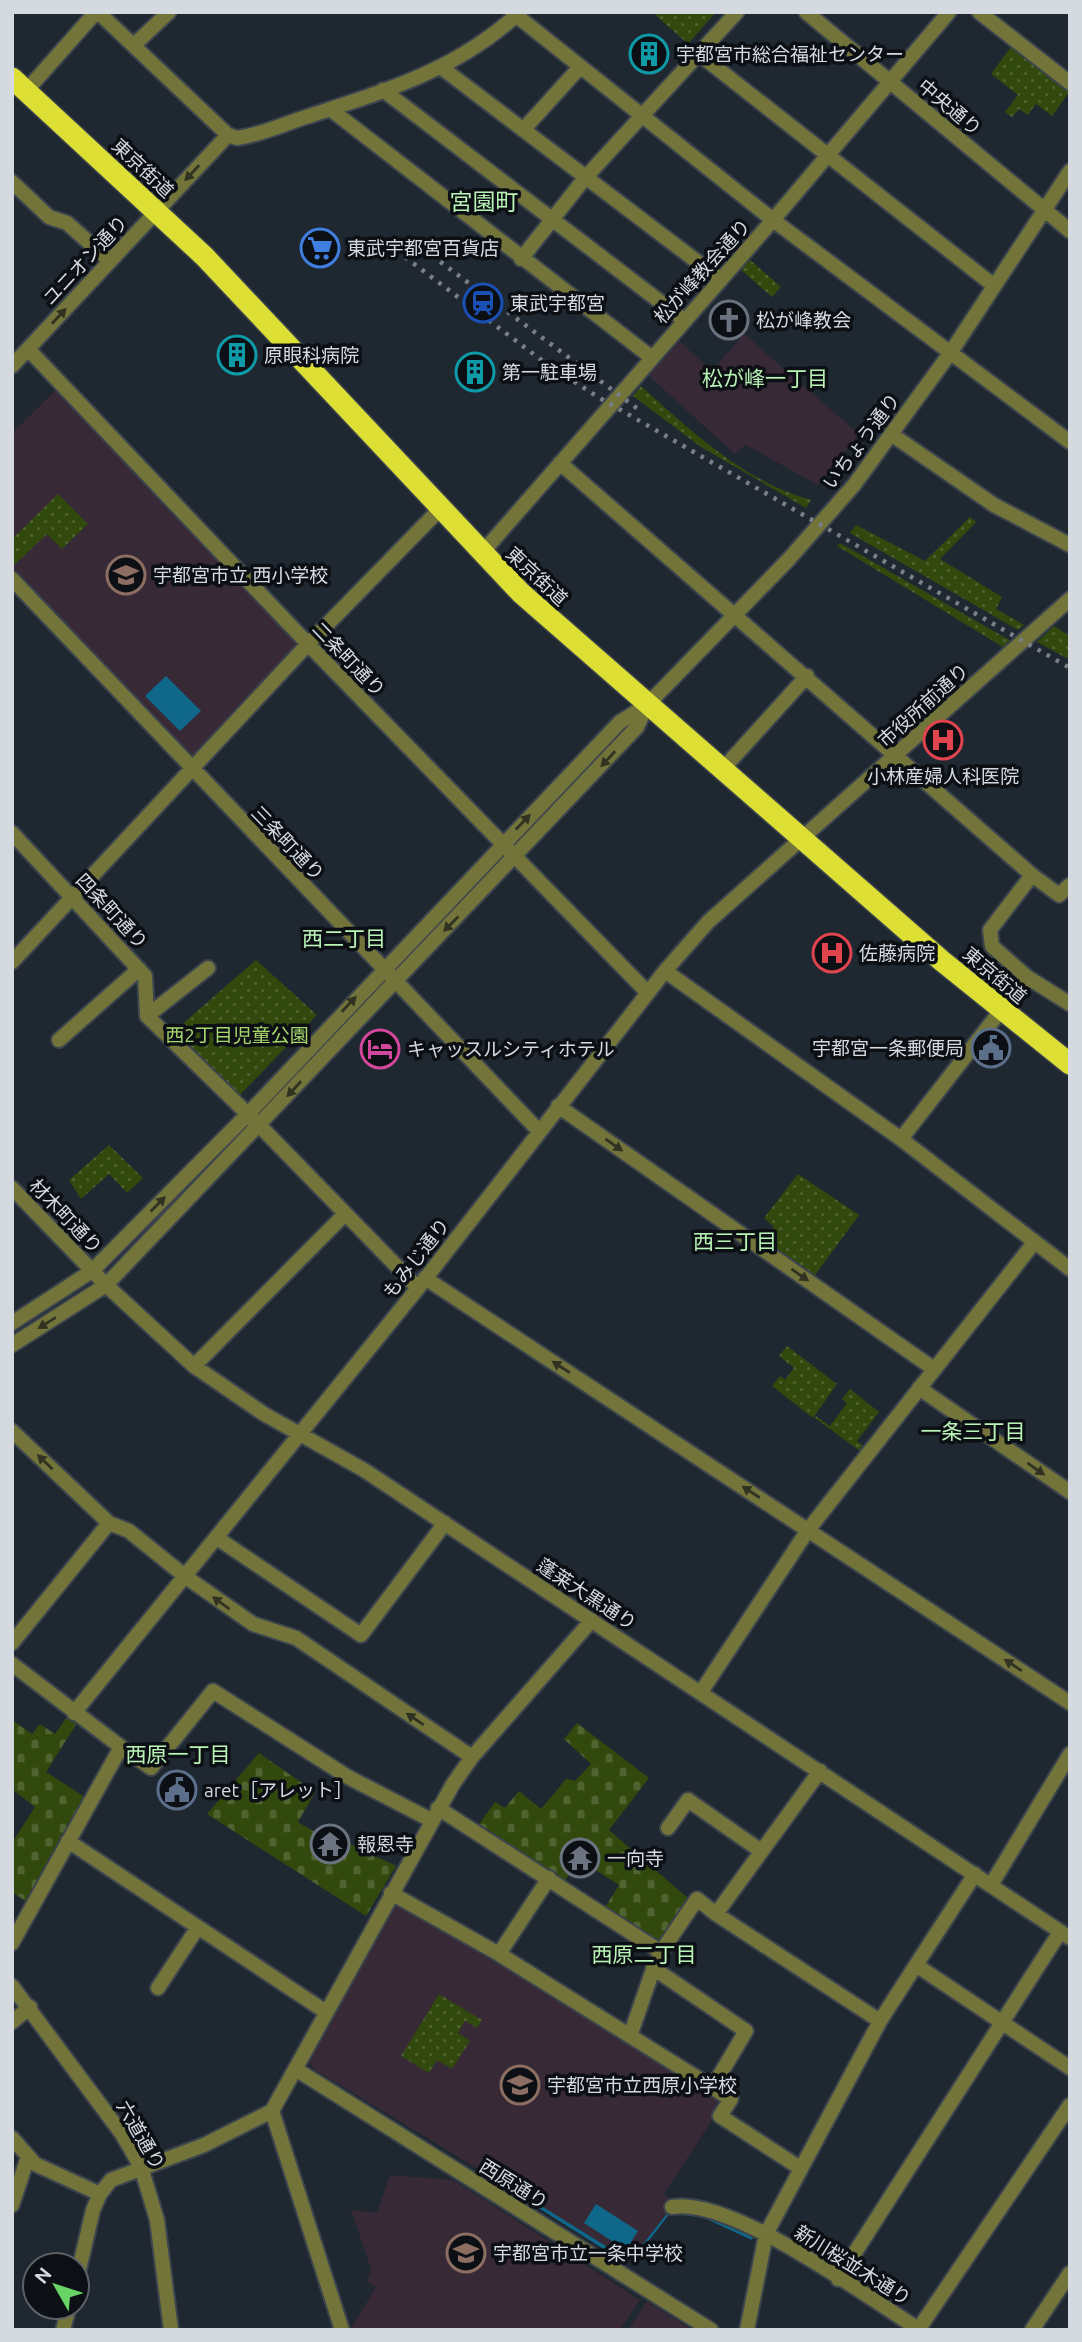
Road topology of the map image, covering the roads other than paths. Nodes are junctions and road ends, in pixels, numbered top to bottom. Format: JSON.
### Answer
{"nodes":[{"id":1,"x":97,"y":12,"type":"edge"},
{"id":2,"x":169,"y":12,"type":"edge"},
{"id":3,"x":737,"y":12,"type":"edge"},
{"id":4,"x":806,"y":12,"type":"edge"},
{"id":5,"x":949,"y":12,"type":"edge"},
{"id":6,"x":979,"y":12,"type":"edge"},
{"id":7,"x":516,"y":13,"type":"edge"},
{"id":8,"x":134,"y":45,"type":"junction"},
{"id":9,"x":699,"y":54,"type":"junction"},
{"id":10,"x":580,"y":67,"type":"junction"},
{"id":11,"x":442,"y":68,"type":"junction"},
{"id":12,"x":890,"y":83,"type":"junction"},
{"id":13,"x":1070,"y":83,"type":"edge"},
{"id":14,"x":19,"y":85,"type":"edge"},
{"id":15,"x":383,"y":90,"type":"junction"},
{"id":16,"x":330,"y":109,"type":"junction"},
{"id":17,"x":641,"y":117,"type":"junction"},
{"id":18,"x":523,"y":130,"type":"junction"},
{"id":19,"x":228,"y":135,"type":"junction"},
{"id":20,"x":827,"y":156,"type":"junction"},
{"id":21,"x":1070,"y":171,"type":"edge"},
{"id":22,"x":585,"y":178,"type":"junction"},
{"id":23,"x":12,"y":181,"type":"edge"},
{"id":24,"x":1043,"y":208,"type":"junction"},
{"id":25,"x":157,"y":211,"type":"junction"},
{"id":26,"x":773,"y":220,"type":"junction"},
{"id":27,"x":550,"y":221,"type":"junction"},
{"id":28,"x":1070,"y":231,"type":"edge"},
{"id":29,"x":521,"y":258,"type":"junction"},
{"id":30,"x":110,"y":261,"type":"junction"},
{"id":31,"x":720,"y":279,"type":"junction"},
{"id":32,"x":993,"y":285,"type":"junction"},
{"id":33,"x":684,"y":320,"type":"junction"},
{"id":34,"x":28,"y":349,"type":"junction"},
{"id":35,"x":951,"y":352,"type":"junction"},
{"id":36,"x":652,"y":357,"type":"junction"},
{"id":37,"x":12,"y":366,"type":"edge"},
{"id":38,"x":891,"y":434,"type":"junction"},
{"id":39,"x":1070,"y":442,"type":"edge"},
{"id":40,"x":560,"y":463,"type":"junction"},
{"id":41,"x":440,"y":509,"type":"junction"},
{"id":42,"x":1070,"y":545,"type":"edge"},
{"id":43,"x":481,"y":554,"type":"junction"},
{"id":44,"x":12,"y":579,"type":"edge"},
{"id":45,"x":1070,"y":599,"type":"edge"},
{"id":46,"x":736,"y":615,"type":"junction"},
{"id":47,"x":308,"y":644,"type":"junction"},
{"id":48,"x":807,"y":677,"type":"junction"},
{"id":49,"x":647,"y":705,"type":"junction"},
{"id":50,"x":897,"y":755,"type":"junction"},
{"id":51,"x":191,"y":768,"type":"junction"},
{"id":52,"x":722,"y":770,"type":"junction"},
{"id":53,"x":12,"y":834,"type":"edge"},
{"id":54,"x":803,"y":840,"type":"junction"},
{"id":55,"x":502,"y":843,"type":"junction"},
{"id":56,"x":516,"y":858,"type":"junction"},
{"id":57,"x":1032,"y":875,"type":"junction"},
{"id":58,"x":1070,"y":885,"type":"edge"},
{"id":59,"x":71,"y":896,"type":"junction"},
{"id":60,"x":12,"y":962,"type":"edge"},
{"id":61,"x":208,"y":968,"type":"dead end"},
{"id":62,"x":139,"y":969,"type":"junction"},
{"id":63,"x":382,"y":969,"type":"junction"},
{"id":64,"x":664,"y":971,"type":"junction"},
{"id":65,"x":1027,"y":977,"type":"junction"},
{"id":66,"x":396,"y":979,"type":"junction"},
{"id":67,"x":648,"y":993,"type":"junction"},
{"id":68,"x":1070,"y":1004,"type":"edge"},
{"id":69,"x":1001,"y":1010,"type":"junction"},
{"id":70,"x":146,"y":1016,"type":"junction"},
{"id":71,"x":59,"y":1041,"type":"dead end"},
{"id":72,"x":1070,"y":1064,"type":"edge"},
{"id":73,"x":558,"y":1106,"type":"junction"},
{"id":74,"x":247,"y":1115,"type":"junction"},
{"id":75,"x":260,"y":1126,"type":"junction"},
{"id":76,"x":538,"y":1130,"type":"junction"},
{"id":77,"x":901,"y":1139,"type":"junction"},
{"id":78,"x":12,"y":1188,"type":"edge"},
{"id":79,"x":345,"y":1214,"type":"junction"},
{"id":80,"x":1033,"y":1244,"type":"junction"},
{"id":81,"x":1070,"y":1269,"type":"edge"},
{"id":82,"x":92,"y":1271,"type":"junction"},
{"id":83,"x":422,"y":1283,"type":"junction"},
{"id":84,"x":106,"y":1285,"type":"junction"},
{"id":85,"x":12,"y":1323,"type":"edge"},
{"id":86,"x":12,"y":1345,"type":"edge"},
{"id":87,"x":194,"y":1366,"type":"junction"},
{"id":88,"x":934,"y":1369,"type":"junction"},
{"id":89,"x":919,"y":1388,"type":"junction"},
{"id":90,"x":12,"y":1430,"type":"edge"},
{"id":91,"x":299,"y":1435,"type":"junction"},
{"id":92,"x":1070,"y":1492,"type":"edge"},
{"id":93,"x":109,"y":1523,"type":"junction"},
{"id":94,"x":445,"y":1523,"type":"junction"},
{"id":95,"x":808,"y":1530,"type":"junction"},
{"id":96,"x":217,"y":1538,"type":"junction"},
{"id":97,"x":186,"y":1577,"type":"junction"},
{"id":98,"x":592,"y":1620,"type":"junction"},
{"id":99,"x":15,"y":1634,"type":"edge"},
{"id":100,"x":12,"y":1664,"type":"edge"},
{"id":101,"x":701,"y":1692,"type":"junction"},
{"id":102,"x":1070,"y":1703,"type":"edge"},
{"id":103,"x":74,"y":1713,"type":"junction"},
{"id":104,"x":121,"y":1747,"type":"junction"},
{"id":105,"x":1070,"y":1754,"type":"edge"},
{"id":106,"x":472,"y":1757,"type":"junction"},
{"id":107,"x":820,"y":1772,"type":"junction"},
{"id":108,"x":435,"y":1814,"type":"junction"},
{"id":109,"x":668,"y":1828,"type":"dead end"},
{"id":110,"x":68,"y":1841,"type":"junction"},
{"id":111,"x":761,"y":1851,"type":"junction"},
{"id":112,"x":975,"y":1874,"type":"junction"},
{"id":113,"x":549,"y":1878,"type":"junction"},
{"id":114,"x":991,"y":1885,"type":"junction"},
{"id":115,"x":391,"y":1893,"type":"junction"},
{"id":116,"x":716,"y":1914,"type":"junction"},
{"id":117,"x":198,"y":1927,"type":"junction"},
{"id":118,"x":1065,"y":1935,"type":"edge"},
{"id":119,"x":12,"y":1943,"type":"edge"},
{"id":120,"x":661,"y":1952,"type":"junction"},
{"id":121,"x":499,"y":1954,"type":"junction"},
{"id":122,"x":916,"y":1965,"type":"junction"},
{"id":123,"x":653,"y":1968,"type":"junction"},
{"id":124,"x":12,"y":1986,"type":"edge"},
{"id":125,"x":158,"y":1988,"type":"dead end"},
{"id":126,"x":30,"y":2007,"type":"junction"},
{"id":127,"x":326,"y":2012,"type":"junction"},
{"id":128,"x":880,"y":2021,"type":"junction"},
{"id":129,"x":12,"y":2022,"type":"edge"},
{"id":130,"x":1002,"y":2023,"type":"junction"},
{"id":131,"x":630,"y":2036,"type":"junction"},
{"id":132,"x":1070,"y":2068,"type":"edge"},
{"id":133,"x":297,"y":2070,"type":"junction"},
{"id":134,"x":712,"y":2088,"type":"junction"},
{"id":135,"x":1070,"y":2105,"type":"edge"},
{"id":136,"x":272,"y":2111,"type":"junction"},
{"id":137,"x":12,"y":2138,"type":"edge"},
{"id":138,"x":28,"y":2157,"type":"junction"},
{"id":139,"x":141,"y":2167,"type":"junction"},
{"id":140,"x":800,"y":2168,"type":"junction"},
{"id":141,"x":100,"y":2194,"type":"junction"},
{"id":142,"x":12,"y":2205,"type":"edge"},
{"id":143,"x":672,"y":2207,"type":"dead end"},
{"id":144,"x":766,"y":2234,"type":"junction"},
{"id":145,"x":84,"y":2251,"type":"edge"},
{"id":146,"x":1070,"y":2273,"type":"edge"},
{"id":147,"x":838,"y":2278,"type":"junction"},
{"id":148,"x":919,"y":2329,"type":"edge"},
{"id":149,"x":171,"y":2330,"type":"edge"},
{"id":150,"x":342,"y":2330,"type":"edge"},
{"id":151,"x":711,"y":2330,"type":"edge"},
{"id":152,"x":747,"y":2330,"type":"edge"},
{"id":153,"x":1032,"y":2330,"type":"edge"}],
"edges":[{"from":1,"to":8,"type":"street"},
{"from":1,"to":14,"type":"street"},
{"from":2,"to":8,"type":"street"},
{"from":3,"to":9,"type":"street"},
{"from":4,"to":12,"type":"street","name":"中央通り"},
{"from":5,"to":12,"type":"street","name":"松が峰教会通り"},
{"from":6,"to":13,"type":"street"},
{"from":7,"to":10,"type":"street"},
{"from":7,"to":11,"type":"street"},
{"from":8,"to":19,"type":"street"},
{"from":9,"to":17,"type":"street"},
{"from":9,"to":20,"type":"street"},
{"from":10,"to":17,"type":"street"},
{"from":10,"to":18,"type":"street"},
{"from":11,"to":15,"type":"street"},
{"from":11,"to":18,"type":"street"},
{"from":12,"to":20,"type":"street","name":"松が峰教会通り"},
{"from":12,"to":24,"type":"street","name":"中央通り"},
{"from":14,"to":25,"type":"highway","name":"東京街道"},
{"from":15,"to":16,"type":"street"},
{"from":15,"to":27,"type":"street"},
{"from":16,"to":19,"type":"street"},
{"from":16,"to":29,"type":"street"},
{"from":17,"to":22,"type":"street"},
{"from":17,"to":26,"type":"street"},
{"from":18,"to":22,"type":"street"},
{"from":19,"to":25,"type":"street","name":"ユニオン通り","one_way":true},
{"from":20,"to":26,"type":"street","name":"松が峰教会通り"},
{"from":20,"to":32,"type":"street"},
{"from":21,"to":24,"type":"street","name":"いちょう通り"},
{"from":22,"to":27,"type":"street"},
{"from":22,"to":31,"type":"street"},
{"from":23,"to":30,"type":"street"},
{"from":24,"to":28,"type":"street","name":"中央通り"},
{"from":24,"to":32,"type":"street","name":"いちょう通り"},
{"from":25,"to":30,"type":"street","name":"ユニオン通り"},
{"from":25,"to":41,"type":"highway","name":"東京街道"},
{"from":26,"to":31,"type":"street","name":"松が峰教会通り"},
{"from":26,"to":35,"type":"street"},
{"from":27,"to":29,"type":"street"},
{"from":27,"to":33,"type":"street"},
{"from":29,"to":36,"type":"street"},
{"from":34,"to":30,"type":"street","name":"ユニオン通り","one_way":true},
{"from":31,"to":33,"type":"street","name":"松が峰教会通り"},
{"from":32,"to":35,"type":"street","name":"いちょう通り"},
{"from":33,"to":36,"type":"street","name":"松が峰教会通り"},
{"from":34,"to":37,"type":"street","name":"ユニオン通り"},
{"from":34,"to":47,"type":"street","name":"二条町通り"},
{"from":35,"to":38,"type":"street","name":"いちょう通り"},
{"from":35,"to":39,"type":"street"},
{"from":36,"to":40,"type":"street","name":"松が峰教会通り"},
{"from":38,"to":42,"type":"street"},
{"from":38,"to":46,"type":"street","name":"いちょう通り"},
{"from":40,"to":43,"type":"street","name":"松が峰教会通り"},
{"from":40,"to":46,"type":"street"},
{"from":41,"to":43,"type":"highway","name":"東京街道"},
{"from":41,"to":47,"type":"street"},
{"from":43,"to":49,"type":"highway","name":"東京街道"},
{"from":44,"to":51,"type":"street","name":"三条町通り"},
{"from":45,"to":50,"type":"street","name":"市役所前通り"},
{"from":46,"to":48,"type":"street"},
{"from":46,"to":49,"type":"street","name":"いちょう通り"},
{"from":47,"to":51,"type":"street"},
{"from":47,"to":55,"type":"street","name":"二条町通り"},
{"from":48,"to":50,"type":"street"},
{"from":48,"to":52,"type":"street"},
{"from":49,"to":52,"type":"highway","name":"東京街道"},
{"from":55,"to":49,"type":"street","one_way":true},
{"from":49,"to":56,"type":"street","one_way":true},
{"from":50,"to":54,"type":"street","name":"市役所前通り"},
{"from":50,"to":57,"type":"street"},
{"from":51,"to":59,"type":"street"},
{"from":51,"to":63,"type":"street","name":"三条町通り"},
{"from":52,"to":54,"type":"highway","name":"東京街道"},
{"from":53,"to":59,"type":"street","name":"四条町通り"},
{"from":54,"to":64,"type":"street","name":"もみじ通り"},
{"from":54,"to":69,"type":"highway","name":"東京街道"},
{"from":55,"to":56,"type":"street","name":"二条町通り"},
{"from":55,"to":63,"type":"street"},
{"from":56,"to":66,"type":"street","one_way":true},
{"from":56,"to":67,"type":"street","name":"二条町通り"},
{"from":57,"to":58,"type":"street"},
{"from":57,"to":65,"type":"street"},
{"from":59,"to":60,"type":"street"},
{"from":59,"to":62,"type":"street","name":"四条町通り"},
{"from":61,"to":70,"type":"street"},
{"from":62,"to":70,"type":"street","name":"四条町通り"},
{"from":62,"to":71,"type":"street"},
{"from":63,"to":66,"type":"street","name":"三条町通り"},
{"from":74,"to":63,"type":"street","one_way":true},
{"from":64,"to":67,"type":"street","name":"もみじ通り"},
{"from":64,"to":77,"type":"street"},
{"from":65,"to":68,"type":"street"},
{"from":65,"to":69,"type":"street"},
{"from":66,"to":75,"type":"street","one_way":true},
{"from":66,"to":76,"type":"street","name":"三条町通り"},
{"from":67,"to":73,"type":"street","name":"もみじ通り"},
{"from":69,"to":72,"type":"highway","name":"東京街道"},
{"from":69,"to":77,"type":"street"},
{"from":70,"to":74,"type":"street"},
{"from":73,"to":76,"type":"street","name":"もみじ通り"},
{"from":73,"to":88,"type":"street","one_way":true},
{"from":74,"to":75,"type":"street"},
{"from":82,"to":74,"type":"street","one_way":true},
{"from":75,"to":79,"type":"street"},
{"from":75,"to":84,"type":"street"},
{"from":76,"to":83,"type":"street","name":"もみじ通り"},
{"from":77,"to":80,"type":"street"},
{"from":78,"to":82,"type":"street","name":"材木町通り"},
{"from":79,"to":83,"type":"street"},
{"from":79,"to":87,"type":"street"},
{"from":80,"to":81,"type":"street"},
{"from":80,"to":88,"type":"street"},
{"from":82,"to":84,"type":"street","name":"蓬莱大黒通り"},
{"from":82,"to":85,"type":"street"},
{"from":83,"to":91,"type":"street","name":"もみじ通り"},
{"from":95,"to":83,"type":"street","one_way":true},
{"from":84,"to":86,"type":"street","one_way":true},
{"from":84,"to":87,"type":"street","name":"蓬莱大黒通り"},
{"from":87,"to":91,"type":"street","name":"蓬莱大黒通り"},
{"from":88,"to":89,"type":"street"},
{"from":89,"to":92,"type":"street","one_way":true},
{"from":89,"to":95,"type":"street"},
{"from":93,"to":90,"type":"street","one_way":true},
{"from":91,"to":94,"type":"street","name":"蓬莱大黒通り"},
{"from":91,"to":96,"type":"street","name":"もみじ通り"},
{"from":93,"to":97,"type":"street"},
{"from":93,"to":99,"type":"street"},
{"from":94,"to":96,"type":"street"},
{"from":94,"to":98,"type":"street","name":"蓬莱大黒通り"},
{"from":95,"to":101,"type":"street"},
{"from":102,"to":95,"type":"street","one_way":true},
{"from":96,"to":97,"type":"street","name":"もみじ通り"},
{"from":97,"to":103,"type":"street","name":"もみじ通り"},
{"from":106,"to":97,"type":"street","one_way":true},
{"from":98,"to":101,"type":"street","name":"蓬莱大黒通り"},
{"from":98,"to":106,"type":"street"},
{"from":100,"to":103,"type":"street"},
{"from":101,"to":107,"type":"street","name":"蓬莱大黒通り"},
{"from":103,"to":104,"type":"street"},
{"from":104,"to":108,"type":"street"},
{"from":104,"to":110,"type":"street"},
{"from":105,"to":114,"type":"street"},
{"from":106,"to":108,"type":"street"},
{"from":107,"to":111,"type":"street"},
{"from":107,"to":112,"type":"street","name":"蓬莱大黒通り"},
{"from":108,"to":113,"type":"street"},
{"from":108,"to":115,"type":"street"},
{"from":109,"to":111,"type":"street"},
{"from":110,"to":117,"type":"street"},
{"from":110,"to":119,"type":"street"},
{"from":111,"to":116,"type":"street"},
{"from":112,"to":114,"type":"street","name":"蓬莱大黒通り"},
{"from":112,"to":122,"type":"street"},
{"from":113,"to":120,"type":"street"},
{"from":113,"to":121,"type":"street"},
{"from":114,"to":118,"type":"street","name":"蓬莱大黒通り"},
{"from":115,"to":121,"type":"street"},
{"from":115,"to":127,"type":"street"},
{"from":116,"to":120,"type":"street"},
{"from":116,"to":128,"type":"street"},
{"from":117,"to":125,"type":"street"},
{"from":117,"to":127,"type":"street"},
{"from":118,"to":130,"type":"street"},
{"from":120,"to":123,"type":"street"},
{"from":121,"to":131,"type":"street"},
{"from":122,"to":128,"type":"street"},
{"from":122,"to":130,"type":"street"},
{"from":123,"to":131,"type":"street"},
{"from":123,"to":134,"type":"street"},
{"from":124,"to":126,"type":"street","name":"六道通り"},
{"from":126,"to":129,"type":"street"},
{"from":126,"to":139,"type":"street","name":"六道通り"},
{"from":127,"to":133,"type":"street"},
{"from":128,"to":140,"type":"street"},
{"from":130,"to":132,"type":"street"},
{"from":130,"to":147,"type":"street"},
{"from":131,"to":134,"type":"street"},
{"from":133,"to":136,"type":"street"},
{"from":133,"to":151,"type":"street","name":"西原通り"},
{"from":134,"to":140,"type":"street"},
{"from":135,"to":148,"type":"street"},
{"from":136,"to":139,"type":"street"},
{"from":136,"to":150,"type":"street"},
{"from":137,"to":138,"type":"street"},
{"from":138,"to":141,"type":"street"},
{"from":138,"to":142,"type":"street"},
{"from":139,"to":141,"type":"street"},
{"from":139,"to":149,"type":"street","name":"六道通り"},
{"from":140,"to":144,"type":"street"},
{"from":141,"to":145,"type":"street"},
{"from":143,"to":144,"type":"street","name":"新川桜並木通り"},
{"from":144,"to":147,"type":"street","name":"新川桜並木通り"},
{"from":144,"to":152,"type":"street"},
{"from":146,"to":153,"type":"street"},
{"from":147,"to":148,"type":"street","name":"新川桜並木通り"}]}
